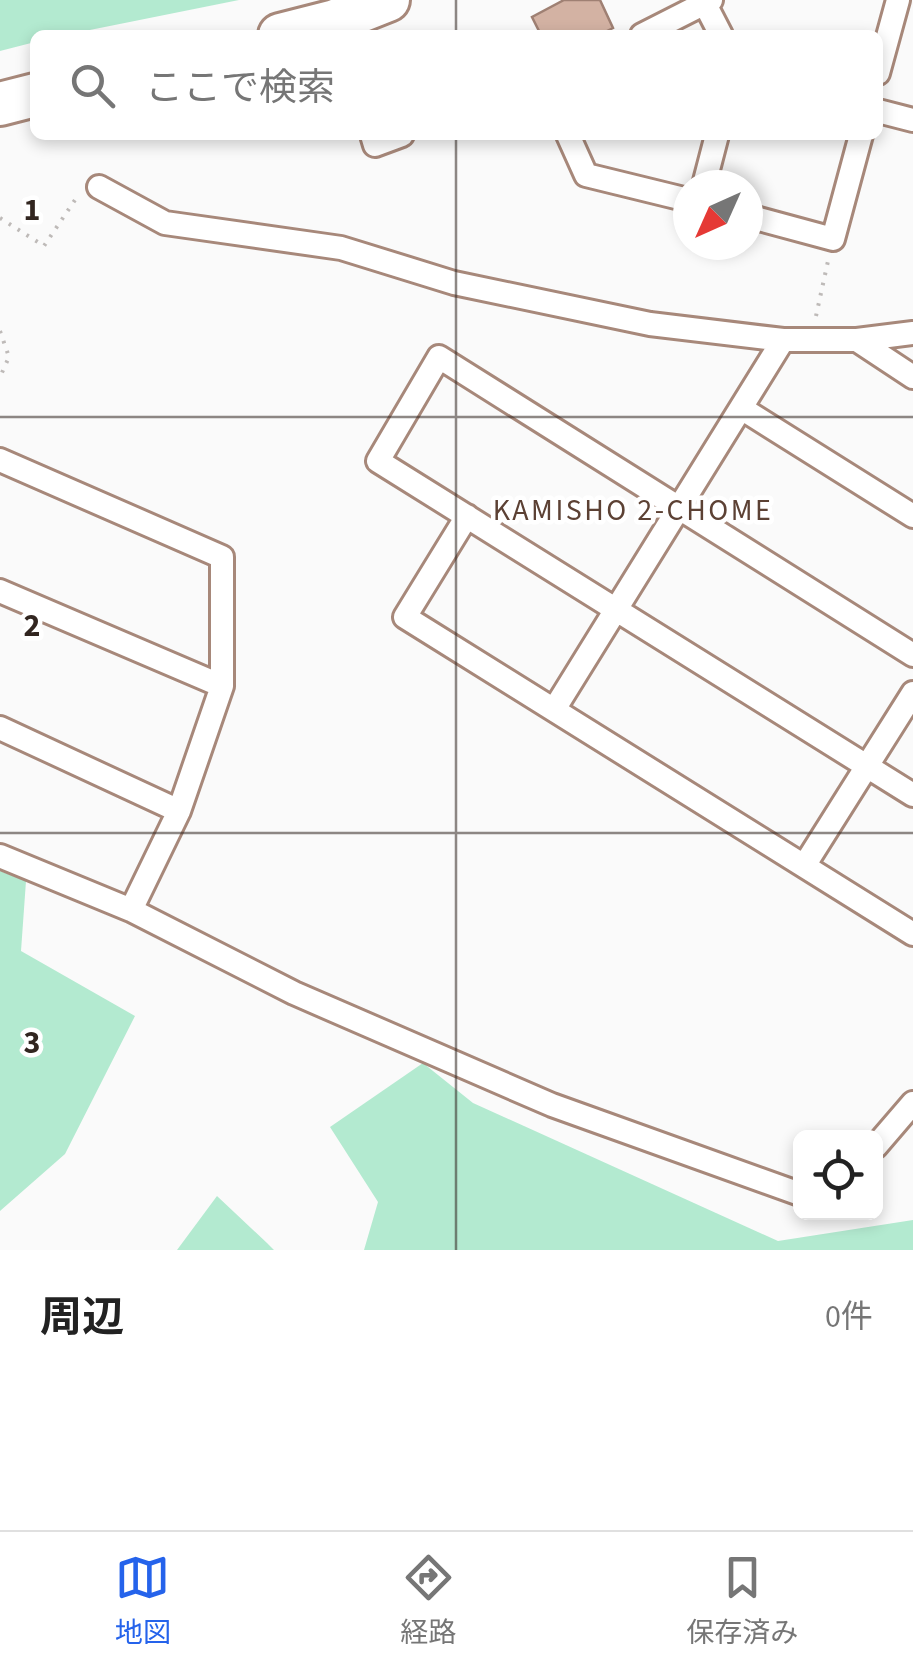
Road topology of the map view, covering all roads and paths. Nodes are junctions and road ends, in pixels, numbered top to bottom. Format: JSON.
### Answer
{"nodes":[{"id":1,"x":388,"y":0,"type":"edge"},
{"id":2,"x":898,"y":0,"type":"edge"},
{"id":3,"x":708,"y":2,"type":"edge"},
{"id":4,"x":338,"y":28,"type":"edge"},
{"id":5,"x":652,"y":30,"type":"edge"},
{"id":6,"x":720,"y":30,"type":"edge"},
{"id":7,"x":883,"y":56,"type":"edge"},
{"id":8,"x":30,"y":96,"type":"edge"},
{"id":9,"x":0,"y":104,"type":"edge"},
{"id":10,"x":883,"y":112,"type":"edge"},
{"id":11,"x":913,"y":120,"type":"edge"},
{"id":12,"x":570,"y":140,"type":"edge"},
{"id":13,"x":716,"y":140,"type":"edge"},
{"id":14,"x":860,"y":140,"type":"edge"},
{"id":15,"x":708,"y":170,"type":"edge"},
{"id":16,"x":99,"y":187,"type":"joint"},
{"id":17,"x":673,"y":196,"type":"edge"},
{"id":18,"x":0,"y":218,"type":"edge"},
{"id":19,"x":763,"y":220,"type":"edge"},
{"id":20,"x":833,"y":239,"type":"junction"},
{"id":21,"x":0,"y":331,"type":"edge"},
{"id":22,"x":913,"y":333,"type":"edge"},
{"id":23,"x":783,"y":340,"type":"junction"},
{"id":24,"x":810,"y":340,"type":"junction"},
{"id":25,"x":857,"y":340,"type":"junction"},
{"id":26,"x":0,"y":377,"type":"edge"},
{"id":27,"x":913,"y":377,"type":"edge"},
{"id":28,"x":741,"y":408,"type":"junction"},
{"id":29,"x":0,"y":460,"type":"edge"},
{"id":30,"x":680,"y":508,"type":"junction"},
{"id":31,"x":467,"y":516,"type":"junction"},
{"id":32,"x":913,"y":516,"type":"edge"},
{"id":33,"x":0,"y":591,"type":"edge"},
{"id":34,"x":617,"y":610,"type":"junction"},
{"id":35,"x":913,"y":655,"type":"edge"},
{"id":36,"x":222,"y":686,"type":"junction"},
{"id":37,"x":913,"y":693,"type":"edge"},
{"id":38,"x":554,"y":708,"type":"junction"},
{"id":39,"x":0,"y":728,"type":"edge"},
{"id":40,"x":867,"y":766,"type":"junction"},
{"id":41,"x":913,"y":794,"type":"edge"},
{"id":42,"x":179,"y":811,"type":"junction"},
{"id":43,"x":0,"y":856,"type":"edge"},
{"id":44,"x":804,"y":866,"type":"junction"},
{"id":45,"x":131,"y":910,"type":"junction"},
{"id":46,"x":913,"y":934,"type":"edge"},
{"id":47,"x":913,"y":1103,"type":"edge"},
{"id":48,"x":883,"y":1138,"type":"edge"},
{"id":49,"x":793,"y":1191,"type":"edge"}],
"edges":[{"from":1,"to":4,"type":"highway"},
{"from":2,"to":7,"type":"street"},
{"from":3,"to":5,"type":"street"},
{"from":3,"to":6,"type":"street"},
{"from":8,"to":9,"type":"highway"},
{"from":10,"to":11,"type":"street"},
{"from":12,"to":17,"type":"street"},
{"from":13,"to":15,"type":"street"},
{"from":14,"to":20,"type":"street"},
{"from":16,"to":18,"type":"path"},
{"from":16,"to":23,"type":"street"},
{"from":19,"to":20,"type":"street"},
{"from":20,"to":24,"type":"path"},
{"from":21,"to":26,"type":"path"},
{"from":22,"to":25,"type":"street"},
{"from":23,"to":24,"type":"street"},
{"from":23,"to":28,"type":"street"},
{"from":24,"to":25,"type":"street"},
{"from":25,"to":27,"type":"street"},
{"from":28,"to":30,"type":"street"},
{"from":28,"to":32,"type":"street"},
{"from":29,"to":36,"type":"street"},
{"from":30,"to":31,"type":"street"},
{"from":30,"to":34,"type":"street"},
{"from":30,"to":35,"type":"street"},
{"from":31,"to":34,"type":"street"},
{"from":31,"to":38,"type":"street"},
{"from":33,"to":36,"type":"street"},
{"from":34,"to":38,"type":"street"},
{"from":34,"to":40,"type":"street"},
{"from":36,"to":42,"type":"street"},
{"from":37,"to":40,"type":"street"},
{"from":38,"to":44,"type":"street"},
{"from":39,"to":42,"type":"street"},
{"from":40,"to":41,"type":"street"},
{"from":40,"to":44,"type":"street"},
{"from":42,"to":45,"type":"street"},
{"from":43,"to":45,"type":"street"},
{"from":44,"to":46,"type":"street"},
{"from":45,"to":49,"type":"street"},
{"from":47,"to":48,"type":"street"}]}
